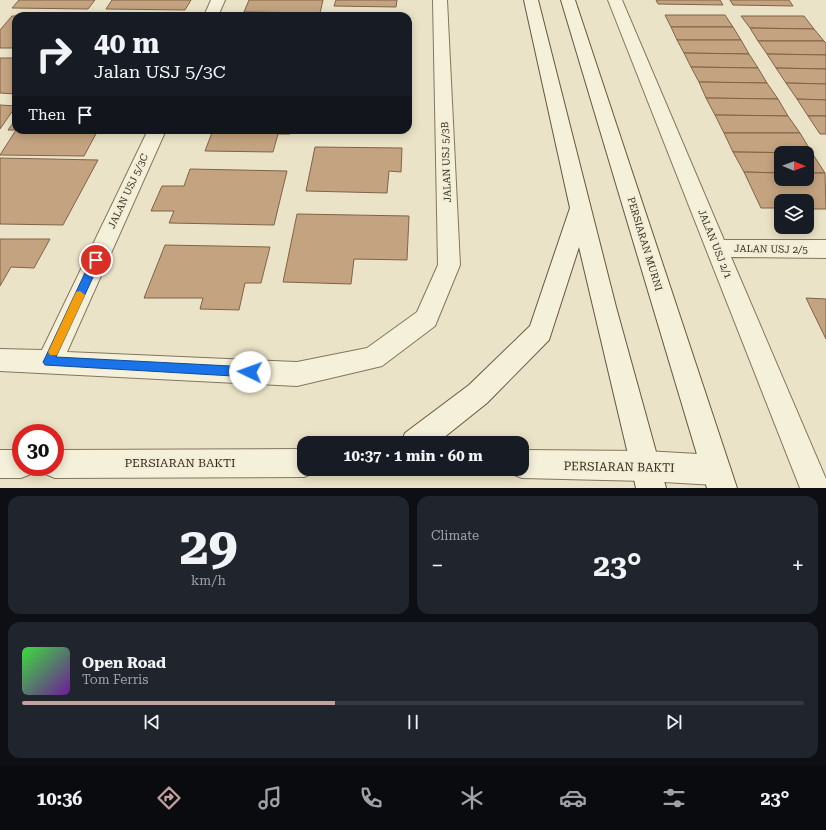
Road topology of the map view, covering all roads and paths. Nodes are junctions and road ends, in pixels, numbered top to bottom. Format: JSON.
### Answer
{"nodes":[{"id":1,"x":218,"y":0,"type":"edge"},
{"id":2,"x":440,"y":0,"type":"edge"},
{"id":3,"x":531,"y":0,"type":"edge"},
{"id":4,"x":568,"y":0,"type":"edge"},
{"id":5,"x":615,"y":0,"type":"edge"},
{"id":6,"x":212,"y":12,"type":"edge"},
{"id":7,"x":155,"y":134,"type":"edge"},
{"id":8,"x":580,"y":208,"type":"junction"},
{"id":9,"x":717,"y":248,"type":"junction"},
{"id":10,"x":826,"y":249,"type":"edge"},
{"id":11,"x":0,"y":360,"type":"edge"},
{"id":12,"x":49,"y":362,"type":"junction"},
{"id":13,"x":424,"y":436,"type":"edge"},
{"id":14,"x":297,"y":463,"type":"edge"},
{"id":15,"x":0,"y":464,"type":"edge"},
{"id":16,"x":12,"y":464,"type":"edge"},
{"id":17,"x":64,"y":464,"type":"edge"},
{"id":18,"x":529,"y":465,"type":"edge"},
{"id":19,"x":648,"y":477,"type":"edge"},
{"id":20,"x":719,"y":479,"type":"edge"},
{"id":21,"x":815,"y":488,"type":"edge"}],
"edges":[{"from":1,"to":6,"type":"street"},
{"from":2,"to":12,"type":"street","name":"JALAN USJ 5/3B"},
{"from":3,"to":8,"type":"street"},
{"from":4,"to":20,"type":"street","name":"PERSIARAN MURNI"},
{"from":5,"to":9,"type":"street","name":"JALAN USJ 2/1"},
{"from":7,"to":12,"type":"street","name":"JALAN USJ 5/3C"},
{"from":8,"to":13,"type":"street"},
{"from":8,"to":19,"type":"street"},
{"from":9,"to":10,"type":"street","name":"JALAN USJ 2/5"},
{"from":9,"to":21,"type":"street","name":"JALAN USJ 2/1"},
{"from":11,"to":12,"type":"street"},
{"from":14,"to":17,"type":"street","name":"PERSIARAN BAKTI"},
{"from":15,"to":16,"type":"street"},
{"from":18,"to":19,"type":"street","name":"PERSIARAN BAKTI"},
{"from":19,"to":20,"type":"street","name":"PERSIARAN BAKTI"}]}
